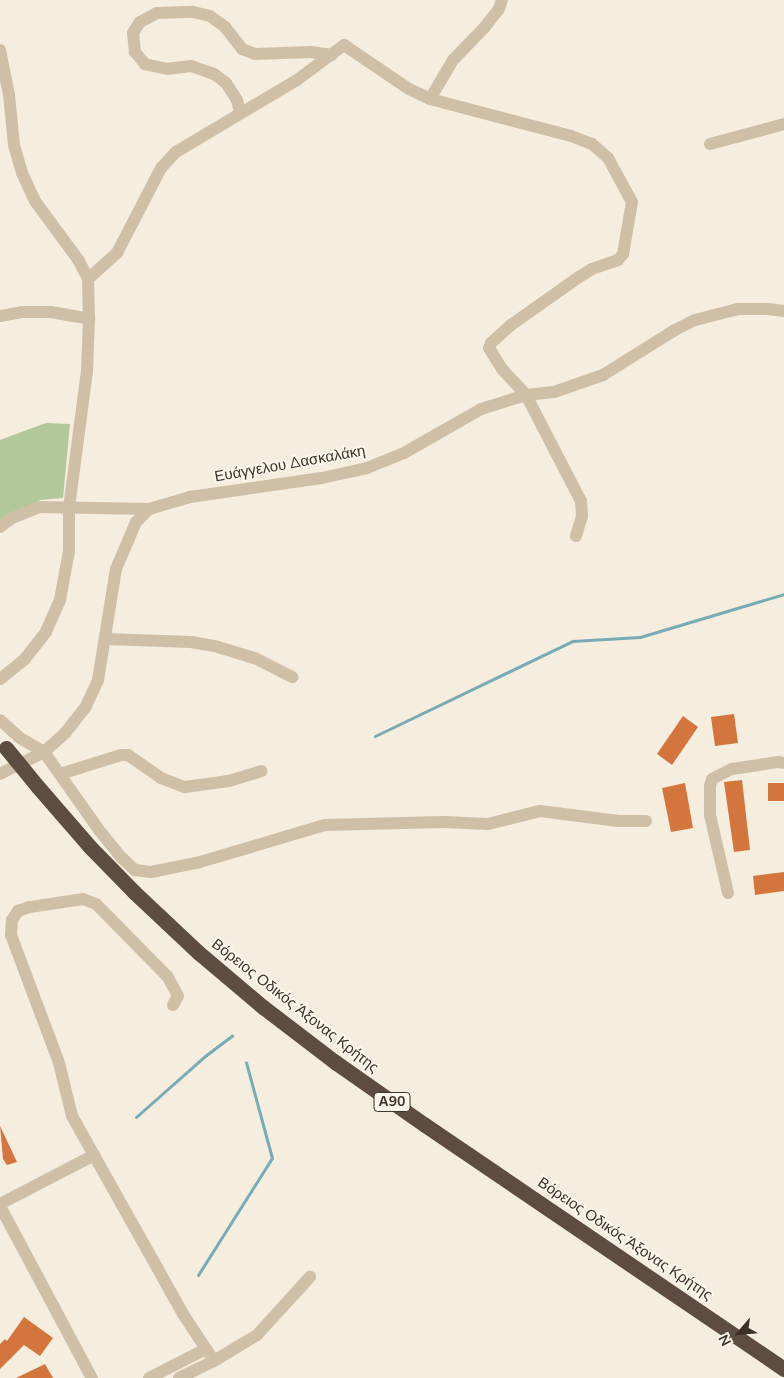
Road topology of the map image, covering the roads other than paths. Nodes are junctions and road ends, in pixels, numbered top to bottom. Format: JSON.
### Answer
{"nodes":[{"id":1,"x":502,"y":0,"type":"edge"},
{"id":2,"x":0,"y":50,"type":"edge"},
{"id":3,"x":332,"y":54,"type":"junction"},
{"id":4,"x":430,"y":98,"type":"junction"},
{"id":5,"x":240,"y":112,"type":"junction"},
{"id":6,"x":784,"y":124,"type":"edge"},
{"id":7,"x":710,"y":144,"type":"dead end"},
{"id":8,"x":88,"y":279,"type":"junction"},
{"id":9,"x":784,"y":311,"type":"edge"},
{"id":10,"x":0,"y":316,"type":"edge"},
{"id":11,"x":89,"y":319,"type":"junction"},
{"id":12,"x":526,"y":395,"type":"junction"},
{"id":13,"x":69,"y":508,"type":"junction"},
{"id":14,"x":149,"y":509,"type":"junction"},
{"id":15,"x":0,"y":527,"type":"edge"},
{"id":16,"x":576,"y":536,"type":"dead end"},
{"id":17,"x":106,"y":639,"type":"junction"},
{"id":18,"x":292,"y":677,"type":"dead end"},
{"id":19,"x":0,"y":679,"type":"edge"},
{"id":20,"x":0,"y":720,"type":"edge"},
{"id":21,"x":3,"y":744,"type":"edge"},
{"id":22,"x":44,"y":752,"type":"junction"},
{"id":23,"x":784,"y":763,"type":"edge"},
{"id":24,"x":262,"y":771,"type":"dead end"},
{"id":25,"x":0,"y":774,"type":"edge"},
{"id":26,"x":60,"y":774,"type":"junction"},
{"id":27,"x":646,"y":821,"type":"dead end"},
{"id":28,"x":728,"y":893,"type":"dead end"},
{"id":29,"x":173,"y":1004,"type":"dead end"},
{"id":30,"x":94,"y":1155,"type":"junction"},
{"id":31,"x":0,"y":1205,"type":"edge"},
{"id":32,"x":310,"y":1277,"type":"dead end"},
{"id":33,"x":206,"y":1349,"type":"junction"},
{"id":34,"x":214,"y":1361,"type":"junction"},
{"id":35,"x":784,"y":1369,"type":"edge"},
{"id":36,"x":92,"y":1378,"type":"edge"},
{"id":37,"x":149,"y":1378,"type":"edge"},
{"id":38,"x":179,"y":1378,"type":"edge"}],
"edges":[{"from":1,"to":4,"type":"street"},
{"from":2,"to":8,"type":"street"},
{"from":3,"to":4,"type":"street"},
{"from":3,"to":5,"type":"street"},
{"from":3,"to":5,"type":"street"},
{"from":4,"to":12,"type":"street"},
{"from":5,"to":8,"type":"street"},
{"from":6,"to":7,"type":"street"},
{"from":8,"to":11,"type":"street"},
{"from":9,"to":12,"type":"street","name":"Ευάγγελου Δασκαλάκη"},
{"from":10,"to":11,"type":"street"},
{"from":11,"to":13,"type":"street"},
{"from":12,"to":14,"type":"street","name":"Ευάγγελου Δασκαλάκη"},
{"from":12,"to":16,"type":"street"},
{"from":13,"to":14,"type":"street","name":"Ευάγγελου Δασκαλάκη"},
{"from":13,"to":15,"type":"street","name":"Ευάγγελου Δασκαλάκη"},
{"from":13,"to":19,"type":"street"},
{"from":14,"to":17,"type":"street"},
{"from":17,"to":18,"type":"street"},
{"from":17,"to":22,"type":"street"},
{"from":20,"to":22,"type":"street"},
{"from":21,"to":35,"type":"highway","name":"Βόρειος Οδικός Άξονας Κρήτης","number":"Α90","bridge":true},
{"from":22,"to":25,"type":"street"},
{"from":22,"to":26,"type":"street"},
{"from":23,"to":28,"type":"street"},
{"from":24,"to":26,"type":"street"},
{"from":26,"to":27,"type":"street"},
{"from":29,"to":30,"type":"street"},
{"from":30,"to":31,"type":"street"},
{"from":30,"to":33,"type":"street"},
{"from":31,"to":36,"type":"street"},
{"from":32,"to":34,"type":"street"},
{"from":33,"to":34,"type":"street"},
{"from":33,"to":37,"type":"street"},
{"from":34,"to":38,"type":"street"}]}
